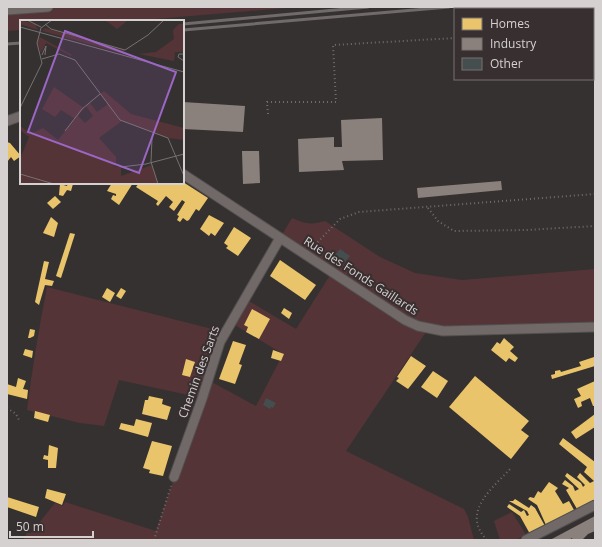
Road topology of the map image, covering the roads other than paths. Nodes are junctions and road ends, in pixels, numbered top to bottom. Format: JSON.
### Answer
{"nodes":[{"id":1,"x":48,"y":7,"type":"edge"},
{"id":2,"x":7,"y":10,"type":"edge"},
{"id":3,"x":20,"y":116,"type":"edge"},
{"id":4,"x":7,"y":121,"type":"edge"},
{"id":5,"x":184,"y":175,"type":"edge"},
{"id":6,"x":280,"y":238,"type":"junction"},
{"id":7,"x":595,"y":327,"type":"edge"},
{"id":8,"x":174,"y":477,"type":"road end"},
{"id":9,"x":595,"y":505,"type":"edge"},
{"id":10,"x":526,"y":540,"type":"edge"}],
"edges":[{"from":1,"to":2,"type":"street"},
{"from":3,"to":4,"type":"street"},
{"from":5,"to":6,"type":"street","name":"Rue des Fonds Gaillards"},
{"from":6,"to":7,"type":"street","name":"Rue des Fonds Gaillards"},
{"from":6,"to":8,"type":"street","name":"Chemin des Sarts"},
{"from":9,"to":10,"type":"street"}]}
